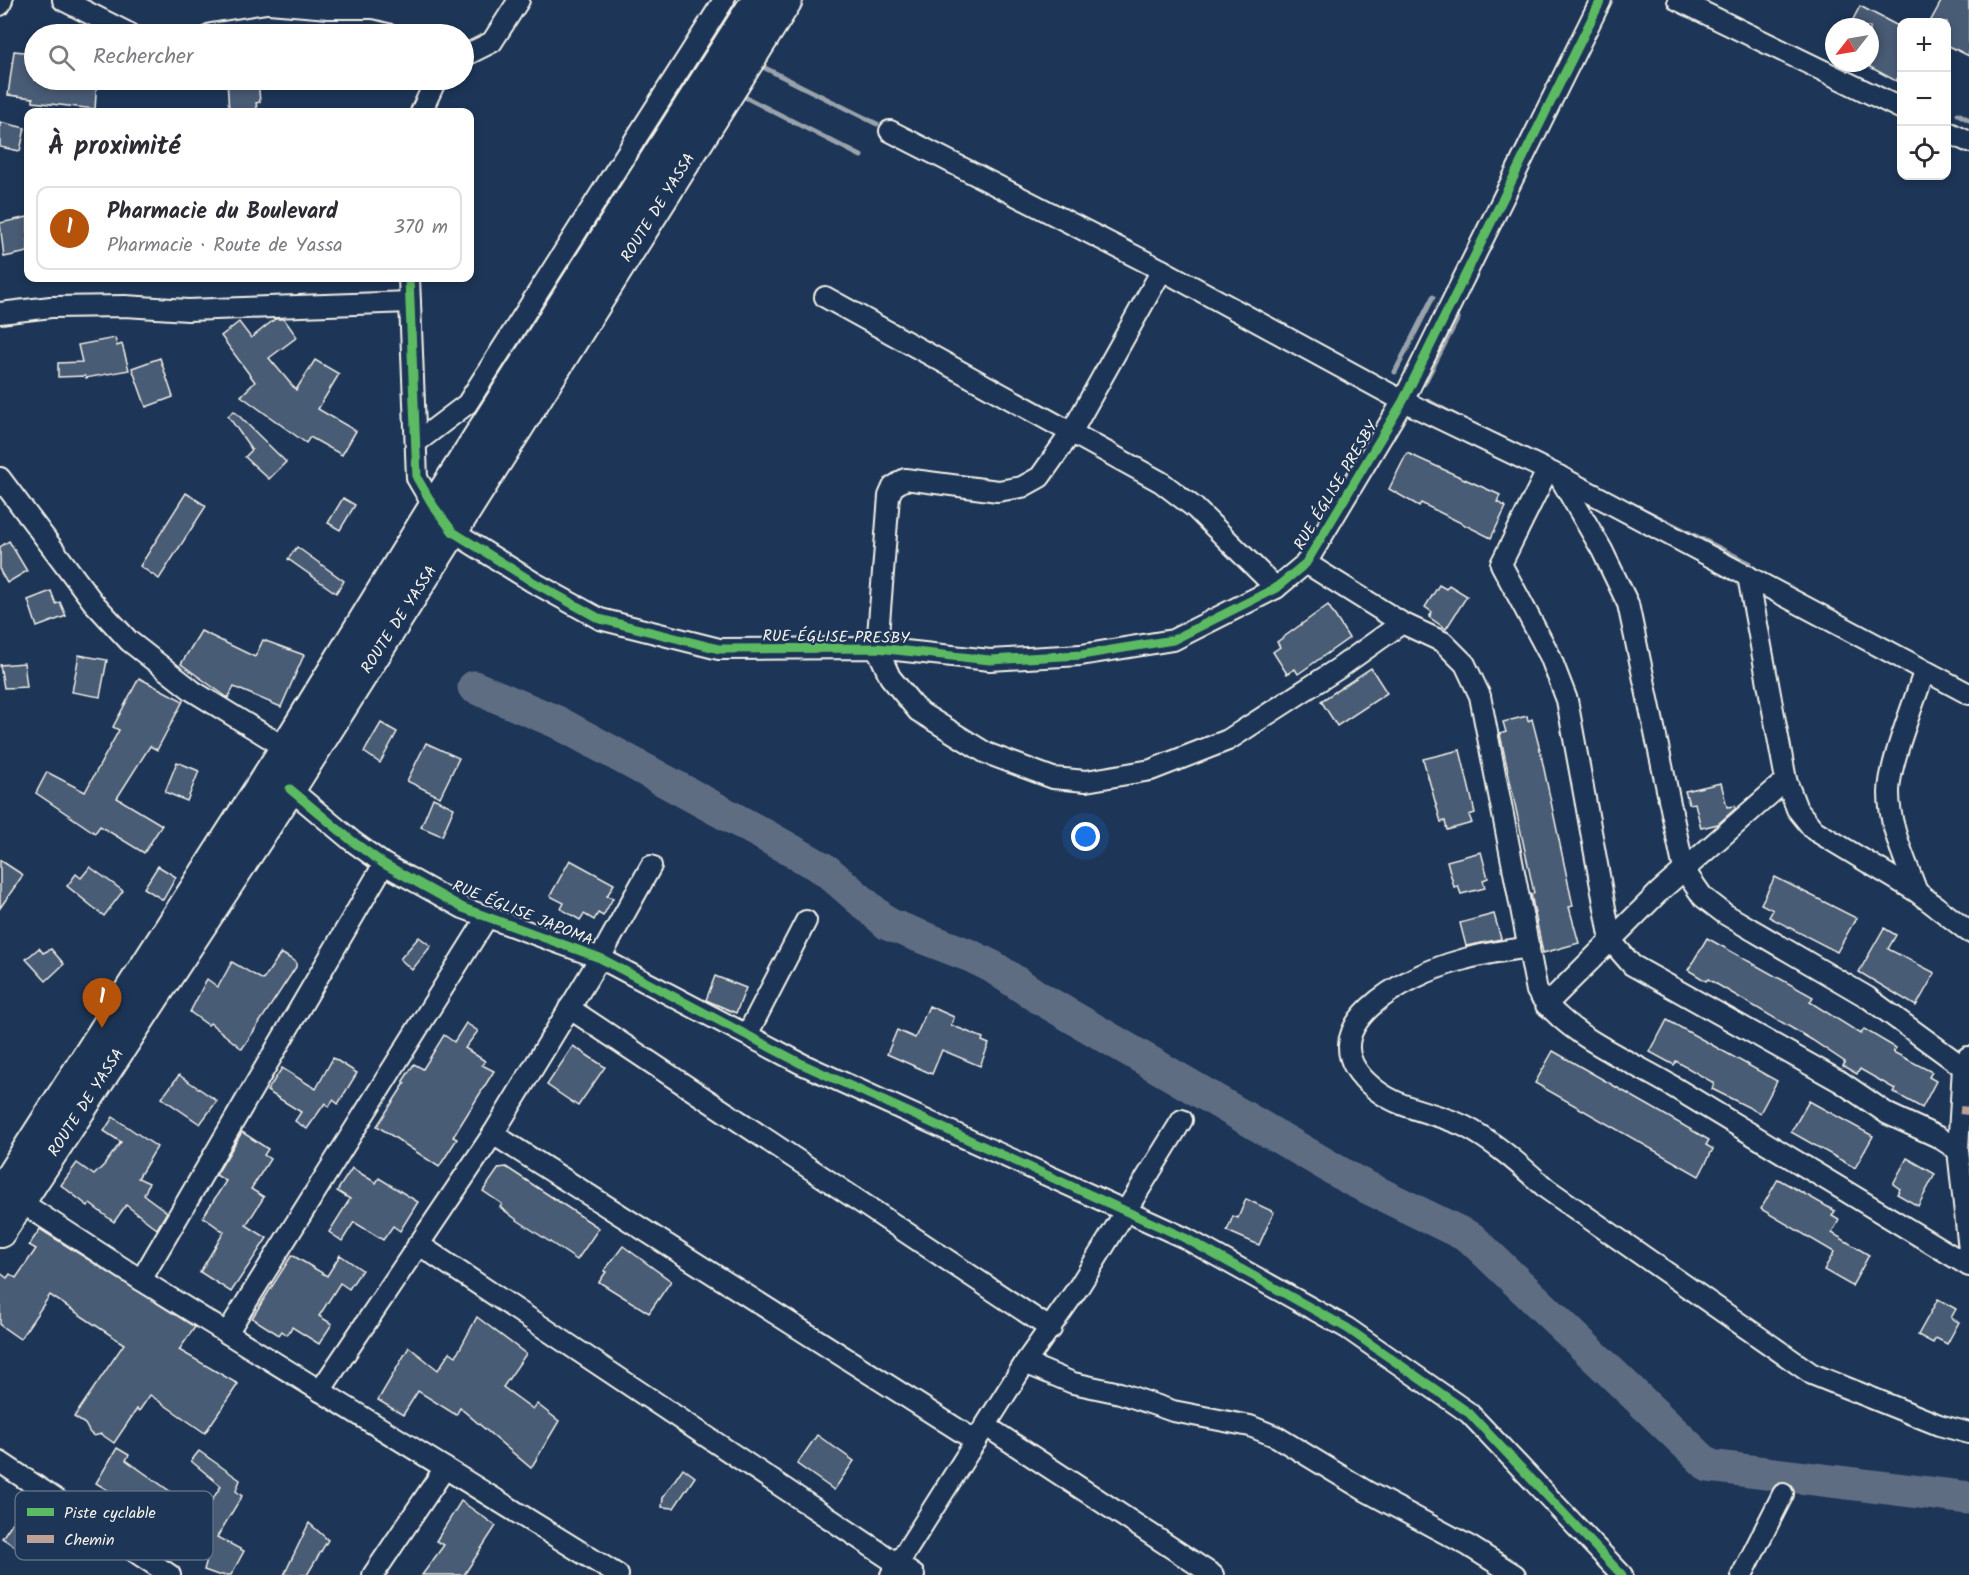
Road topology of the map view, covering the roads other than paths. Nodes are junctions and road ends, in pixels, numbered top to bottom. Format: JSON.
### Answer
{"nodes":[{"id":1,"x":2,"y":0,"type":"edge"},
{"id":2,"x":63,"y":0,"type":"edge"},
{"id":3,"x":519,"y":0,"type":"edge"},
{"id":4,"x":724,"y":0,"type":"edge"},
{"id":5,"x":757,"y":0,"type":"edge"},
{"id":6,"x":787,"y":0,"type":"edge"},
{"id":7,"x":1601,"y":0,"type":"edge"},
{"id":8,"x":1678,"y":0,"type":"edge"},
{"id":9,"x":0,"y":5,"type":"edge"},
{"id":10,"x":110,"y":24,"type":"edge"},
{"id":11,"x":474,"y":51,"type":"edge"},
{"id":12,"x":733,"y":61,"type":"junction"},
{"id":13,"x":431,"y":90,"type":"edge"},
{"id":14,"x":1897,"y":107,"type":"edge"},
{"id":15,"x":423,"y":108,"type":"edge"},
{"id":16,"x":890,"y":131,"type":"dead end"},
{"id":17,"x":1951,"y":133,"type":"edge"},
{"id":18,"x":1969,"y":142,"type":"edge"},
{"id":19,"x":1162,"y":270,"type":"junction"},
{"id":20,"x":409,"y":282,"type":"edge"},
{"id":21,"x":825,"y":297,"type":"dead end"},
{"id":22,"x":410,"y":302,"type":"junction"},
{"id":23,"x":0,"y":313,"type":"edge"},
{"id":24,"x":1403,"y":401,"type":"junction"},
{"id":25,"x":1071,"y":433,"type":"junction"},
{"id":26,"x":417,"y":442,"type":"junction"},
{"id":27,"x":1553,"y":473,"type":"junction"},
{"id":28,"x":0,"y":478,"type":"edge"},
{"id":29,"x":434,"y":507,"type":"junction"},
{"id":30,"x":453,"y":532,"type":"junction"},
{"id":31,"x":1306,"y":563,"type":"junction"},
{"id":32,"x":1748,"y":576,"type":"junction"},
{"id":33,"x":1276,"y":588,"type":"junction"},
{"id":34,"x":1402,"y":623,"type":"junction"},
{"id":35,"x":877,"y":648,"type":"junction"},
{"id":36,"x":1924,"y":672,"type":"junction"},
{"id":37,"x":1969,"y":694,"type":"edge"},
{"id":38,"x":296,"y":754,"type":"junction"},
{"id":39,"x":1786,"y":780,"type":"junction"},
{"id":40,"x":290,"y":789,"type":"junction"},
{"id":41,"x":384,"y":864,"type":"junction"},
{"id":42,"x":651,"y":866,"type":"dead end"},
{"id":43,"x":1684,"y":870,"type":"junction"},
{"id":44,"x":1917,"y":891,"type":"junction"},
{"id":45,"x":488,"y":916,"type":"junction"},
{"id":46,"x":806,"y":921,"type":"dead end"},
{"id":47,"x":1969,"y":932,"type":"edge"},
{"id":48,"x":1611,"y":941,"type":"junction"},
{"id":49,"x":1529,"y":947,"type":"junction"},
{"id":50,"x":600,"y":958,"type":"junction"},
{"id":51,"x":1546,"y":1005,"type":"junction"},
{"id":52,"x":569,"y":1008,"type":"junction"},
{"id":53,"x":748,"y":1034,"type":"junction"},
{"id":54,"x":1966,"y":1061,"type":"edge"},
{"id":55,"x":1182,"y":1120,"type":"dead end"},
{"id":56,"x":493,"y":1134,"type":"junction"},
{"id":57,"x":1958,"y":1150,"type":"junction"},
{"id":58,"x":6,"y":1193,"type":"edge"},
{"id":59,"x":1124,"y":1212,"type":"junction"},
{"id":60,"x":0,"y":1232,"type":"edge"},
{"id":61,"x":418,"y":1244,"type":"junction"},
{"id":62,"x":1969,"y":1250,"type":"edge"},
{"id":63,"x":1969,"y":1266,"type":"edge"},
{"id":64,"x":141,"y":1280,"type":"junction"},
{"id":65,"x":1051,"y":1329,"type":"junction"},
{"id":66,"x":227,"y":1333,"type":"junction"},
{"id":67,"x":1025,"y":1363,"type":"junction"},
{"id":68,"x":320,"y":1391,"type":"junction"},
{"id":69,"x":1969,"y":1433,"type":"edge"},
{"id":70,"x":981,"y":1434,"type":"junction"},
{"id":71,"x":0,"y":1462,"type":"edge"},
{"id":72,"x":445,"y":1468,"type":"junction"},
{"id":73,"x":44,"y":1491,"type":"edge"},
{"id":74,"x":1783,"y":1494,"type":"dead end"},
{"id":75,"x":147,"y":1560,"type":"edge"},
{"id":76,"x":894,"y":1570,"type":"edge"},
{"id":77,"x":170,"y":1575,"type":"edge"},
{"id":78,"x":373,"y":1575,"type":"edge"},
{"id":79,"x":618,"y":1575,"type":"edge"},
{"id":80,"x":914,"y":1575,"type":"edge"},
{"id":81,"x":1213,"y":1575,"type":"edge"},
{"id":82,"x":1515,"y":1575,"type":"edge"},
{"id":83,"x":1622,"y":1575,"type":"edge"},
{"id":84,"x":1742,"y":1575,"type":"edge"}],
"edges":[{"from":1,"to":9,"type":"street"},
{"from":2,"to":10,"type":"street"},
{"from":3,"to":11,"type":"street"},
{"from":4,"to":26,"type":"street"},
{"from":5,"to":12,"type":"main road","name":"ROUTE DE YASSA"},
{"from":6,"to":12,"type":"main road","name":"ROUTE DE YASSA"},
{"from":7,"to":24,"type":"street","name":"RUE ÉGLISE PRESBY"},
{"from":8,"to":14,"type":"street"},
{"from":12,"to":29,"type":"main road","name":"ROUTE DE YASSA"},
{"from":12,"to":30,"type":"main road","name":"ROUTE DE YASSA"},
{"from":13,"to":15,"type":"street"},
{"from":16,"to":19,"type":"street"},
{"from":17,"to":18,"type":"street"},
{"from":19,"to":24,"type":"street"},
{"from":19,"to":25,"type":"street"},
{"from":20,"to":22,"type":"street"},
{"from":21,"to":25,"type":"street"},
{"from":22,"to":23,"type":"street"},
{"from":22,"to":26,"type":"street"},
{"from":24,"to":27,"type":"street"},
{"from":24,"to":31,"type":"street","name":"RUE ÉGLISE PRESBY"},
{"from":25,"to":33,"type":"street"},
{"from":25,"to":35,"type":"street"},
{"from":26,"to":29,"type":"street"},
{"from":27,"to":32,"type":"street"},
{"from":27,"to":43,"type":"street"},
{"from":27,"to":48,"type":"street"},
{"from":28,"to":38,"type":"street"},
{"from":29,"to":30,"type":"street"},
{"from":29,"to":38,"type":"main road","name":"ROUTE DE YASSA"},
{"from":30,"to":35,"type":"street","name":"RUE ÉGLISE PRESBY"},
{"from":30,"to":38,"type":"main road","name":"ROUTE DE YASSA"},
{"from":31,"to":33,"type":"street","name":"RUE ÉGLISE PRESBY"},
{"from":31,"to":34,"type":"street"},
{"from":32,"to":36,"type":"street"},
{"from":32,"to":39,"type":"street"},
{"from":33,"to":35,"type":"street","name":"RUE ÉGLISE PRESBY"},
{"from":34,"to":35,"type":"street"},
{"from":34,"to":49,"type":"street"},
{"from":36,"to":37,"type":"street"},
{"from":36,"to":44,"type":"street"},
{"from":38,"to":40,"type":"main road","name":"ROUTE DE YASSA"},
{"from":38,"to":58,"type":"main road","name":"ROUTE DE YASSA"},
{"from":39,"to":43,"type":"street"},
{"from":39,"to":44,"type":"street"},
{"from":40,"to":41,"type":"street","name":"RUE ÉGLISE JAPOMA"},
{"from":40,"to":58,"type":"main road","name":"ROUTE DE YASSA"},
{"from":41,"to":45,"type":"street","name":"RUE ÉGLISE JAPOMA"},
{"from":41,"to":64,"type":"street"},
{"from":42,"to":50,"type":"street"},
{"from":43,"to":48,"type":"street"},
{"from":43,"to":54,"type":"street"},
{"from":44,"to":47,"type":"street"},
{"from":45,"to":50,"type":"street","name":"RUE ÉGLISE JAPOMA"},
{"from":45,"to":66,"type":"street"},
{"from":46,"to":53,"type":"street"},
{"from":48,"to":51,"type":"street"},
{"from":48,"to":57,"type":"street"},
{"from":49,"to":51,"type":"street"},
{"from":49,"to":69,"type":"street"},
{"from":50,"to":52,"type":"street"},
{"from":50,"to":53,"type":"street","name":"RUE ÉGLISE JAPOMA"},
{"from":51,"to":63,"type":"street"},
{"from":52,"to":56,"type":"street"},
{"from":52,"to":65,"type":"street"},
{"from":53,"to":59,"type":"street","name":"RUE ÉGLISE JAPOMA"},
{"from":54,"to":57,"type":"street"},
{"from":55,"to":59,"type":"street"},
{"from":56,"to":61,"type":"street"},
{"from":56,"to":70,"type":"street"},
{"from":57,"to":62,"type":"street"},
{"from":58,"to":60,"type":"main road","name":"ROUTE DE YASSA"},
{"from":58,"to":64,"type":"street"},
{"from":59,"to":65,"type":"street"},
{"from":59,"to":83,"type":"street","name":"RUE ÉGLISE JAPOMA"},
{"from":61,"to":68,"type":"street"},
{"from":61,"to":76,"type":"street"},
{"from":64,"to":66,"type":"street"},
{"from":65,"to":67,"type":"street"},
{"from":66,"to":68,"type":"street"},
{"from":67,"to":70,"type":"street"},
{"from":67,"to":82,"type":"street"},
{"from":68,"to":72,"type":"street"},
{"from":70,"to":76,"type":"street"},
{"from":70,"to":81,"type":"street"},
{"from":71,"to":73,"type":"street"},
{"from":72,"to":78,"type":"street"},
{"from":72,"to":79,"type":"street"},
{"from":74,"to":84,"type":"street"},
{"from":75,"to":77,"type":"street"},
{"from":76,"to":80,"type":"street"}]}
